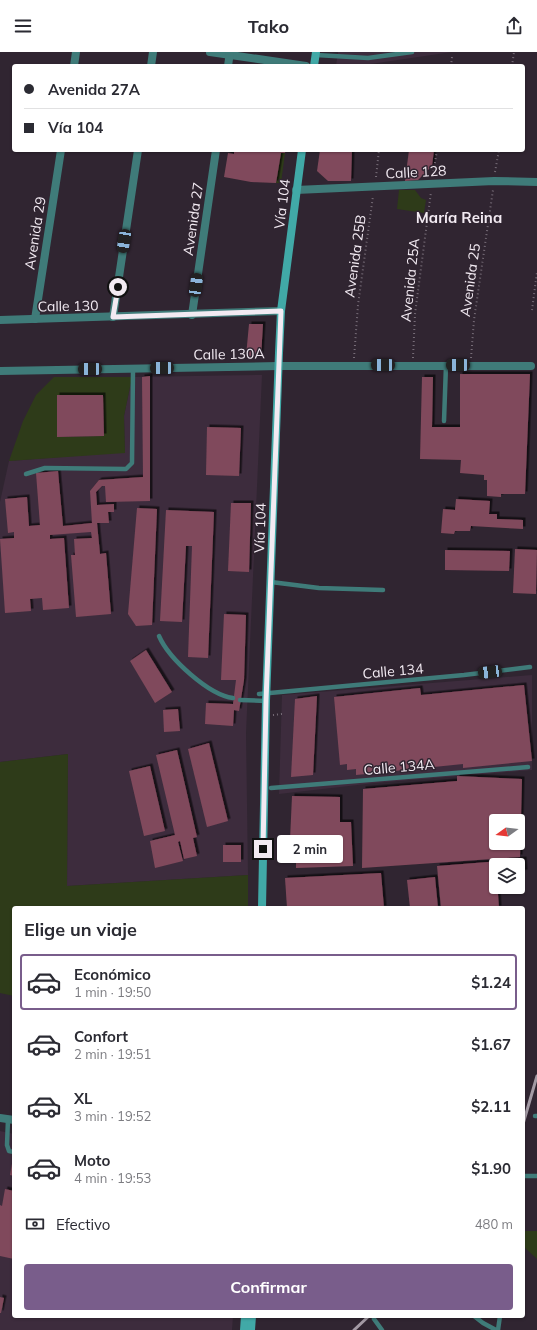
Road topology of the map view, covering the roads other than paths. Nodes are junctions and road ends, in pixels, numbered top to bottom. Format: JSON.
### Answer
{"nodes":[{"id":1,"x":76,"y":52,"type":"edge"},
{"id":2,"x":153,"y":52,"type":"edge"},
{"id":3,"x":210,"y":52,"type":"edge"},
{"id":4,"x":412,"y":52,"type":"edge"},
{"id":5,"x":316,"y":53,"type":"edge"},
{"id":6,"x":230,"y":54,"type":"edge"},
{"id":7,"x":74,"y":64,"type":"edge"},
{"id":8,"x":151,"y":64,"type":"edge"},
{"id":9,"x":228,"y":64,"type":"edge"},
{"id":10,"x":293,"y":64,"type":"edge"},
{"id":11,"x":314,"y":64,"type":"edge"},
{"id":12,"x":61,"y":152,"type":"edge"},
{"id":13,"x":138,"y":152,"type":"edge"},
{"id":14,"x":216,"y":152,"type":"edge"},
{"id":15,"x":302,"y":152,"type":"edge"},
{"id":16,"x":537,"y":182,"type":"edge"},
{"id":17,"x":296,"y":190,"type":"junction"},
{"id":18,"x":281,"y":311,"type":"junction"},
{"id":19,"x":192,"y":315,"type":"junction"},
{"id":20,"x":113,"y":317,"type":"junction"},
{"id":21,"x":0,"y":320,"type":"edge"},
{"id":22,"x":35,"y":320,"type":"junction"},
{"id":23,"x":446,"y":365,"type":"junction"},
{"id":24,"x":278,"y":366,"type":"junction"},
{"id":25,"x":531,"y":366,"type":"dead end"},
{"id":26,"x":133,"y":368,"type":"junction"},
{"id":27,"x":0,"y":371,"type":"edge"},
{"id":28,"x":444,"y":421,"type":"dead end"},
{"id":29,"x":26,"y":474,"type":"dead end"},
{"id":30,"x":271,"y":582,"type":"junction"},
{"id":31,"x":383,"y":590,"type":"dead end"},
{"id":32,"x":158,"y":636,"type":"dead end"},
{"id":33,"x":530,"y":667,"type":"dead end"},
{"id":34,"x":264,"y":696,"type":"junction"},
{"id":35,"x":233,"y":698,"type":"dead end"},
{"id":36,"x":240,"y":700,"type":"dead end"},
{"id":37,"x":528,"y":767,"type":"dead end"},
{"id":38,"x":271,"y":788,"type":"dead end"},
{"id":39,"x":262,"y":906,"type":"edge"},
{"id":40,"x":8,"y":1119,"type":"edge"},
{"id":41,"x":12,"y":1152,"type":"edge"},
{"id":42,"x":525,"y":1176,"type":"edge"},
{"id":43,"x":537,"y":1176,"type":"edge"},
{"id":44,"x":245,"y":1318,"type":"edge"},
{"id":45,"x":252,"y":1318,"type":"edge"},
{"id":46,"x":477,"y":1318,"type":"edge"},
{"id":47,"x":500,"y":1318,"type":"edge"},
{"id":48,"x":374,"y":1319,"type":"dead end"},
{"id":49,"x":244,"y":1330,"type":"edge"},
{"id":50,"x":251,"y":1330,"type":"edge"},
{"id":51,"x":382,"y":1330,"type":"edge"},
{"id":52,"x":497,"y":1330,"type":"edge"}],
"edges":[{"from":1,"to":7,"type":"street"},
{"from":2,"to":8,"type":"street"},
{"from":3,"to":6,"type":"street"},
{"from":4,"to":5,"type":"lane"},
{"from":5,"to":11,"type":"main road"},
{"from":6,"to":9,"type":"street"},
{"from":6,"to":10,"type":"street"},
{"from":12,"to":22,"type":"street","name":"Avenida 29"},
{"from":13,"to":20,"type":"street"},
{"from":14,"to":19,"type":"street","name":"Avenida 27"},
{"from":15,"to":17,"type":"main road","name":"Vía 104"},
{"from":16,"to":17,"type":"street","name":"Calle 128"},
{"from":17,"to":18,"type":"main road","name":"Vía 104"},
{"from":18,"to":19,"type":"street","name":"Calle 130"},
{"from":18,"to":24,"type":"main road","name":"Vía 104"},
{"from":19,"to":20,"type":"street","name":"Calle 130"},
{"from":20,"to":22,"type":"street","name":"Calle 130"},
{"from":21,"to":22,"type":"street","name":"Calle 130"},
{"from":23,"to":24,"type":"street","name":"Calle 130A"},
{"from":23,"to":25,"type":"street","name":"Calle 130A"},
{"from":23,"to":28,"type":"lane"},
{"from":24,"to":26,"type":"street","name":"Calle 130A"},
{"from":24,"to":30,"type":"main road","name":"Vía 104"},
{"from":26,"to":27,"type":"street","name":"Calle 130A"},
{"from":26,"to":29,"type":"lane"},
{"from":30,"to":31,"type":"lane"},
{"from":30,"to":34,"type":"main road","name":"Vía 104"},
{"from":32,"to":35,"type":"lane"},
{"from":33,"to":34,"type":"lane","name":"Calle 134"},
{"from":34,"to":36,"type":"lane","name":"Calle 134"},
{"from":34,"to":39,"type":"main road","name":"Vía 104"},
{"from":37,"to":38,"type":"lane","name":"Calle 134A"},
{"from":40,"to":41,"type":"lane"},
{"from":42,"to":43,"type":"lane"},
{"from":44,"to":49,"type":"main road"},
{"from":45,"to":50,"type":"main road"},
{"from":46,"to":52,"type":"lane"},
{"from":47,"to":52,"type":"lane"},
{"from":48,"to":51,"type":"lane"}]}
